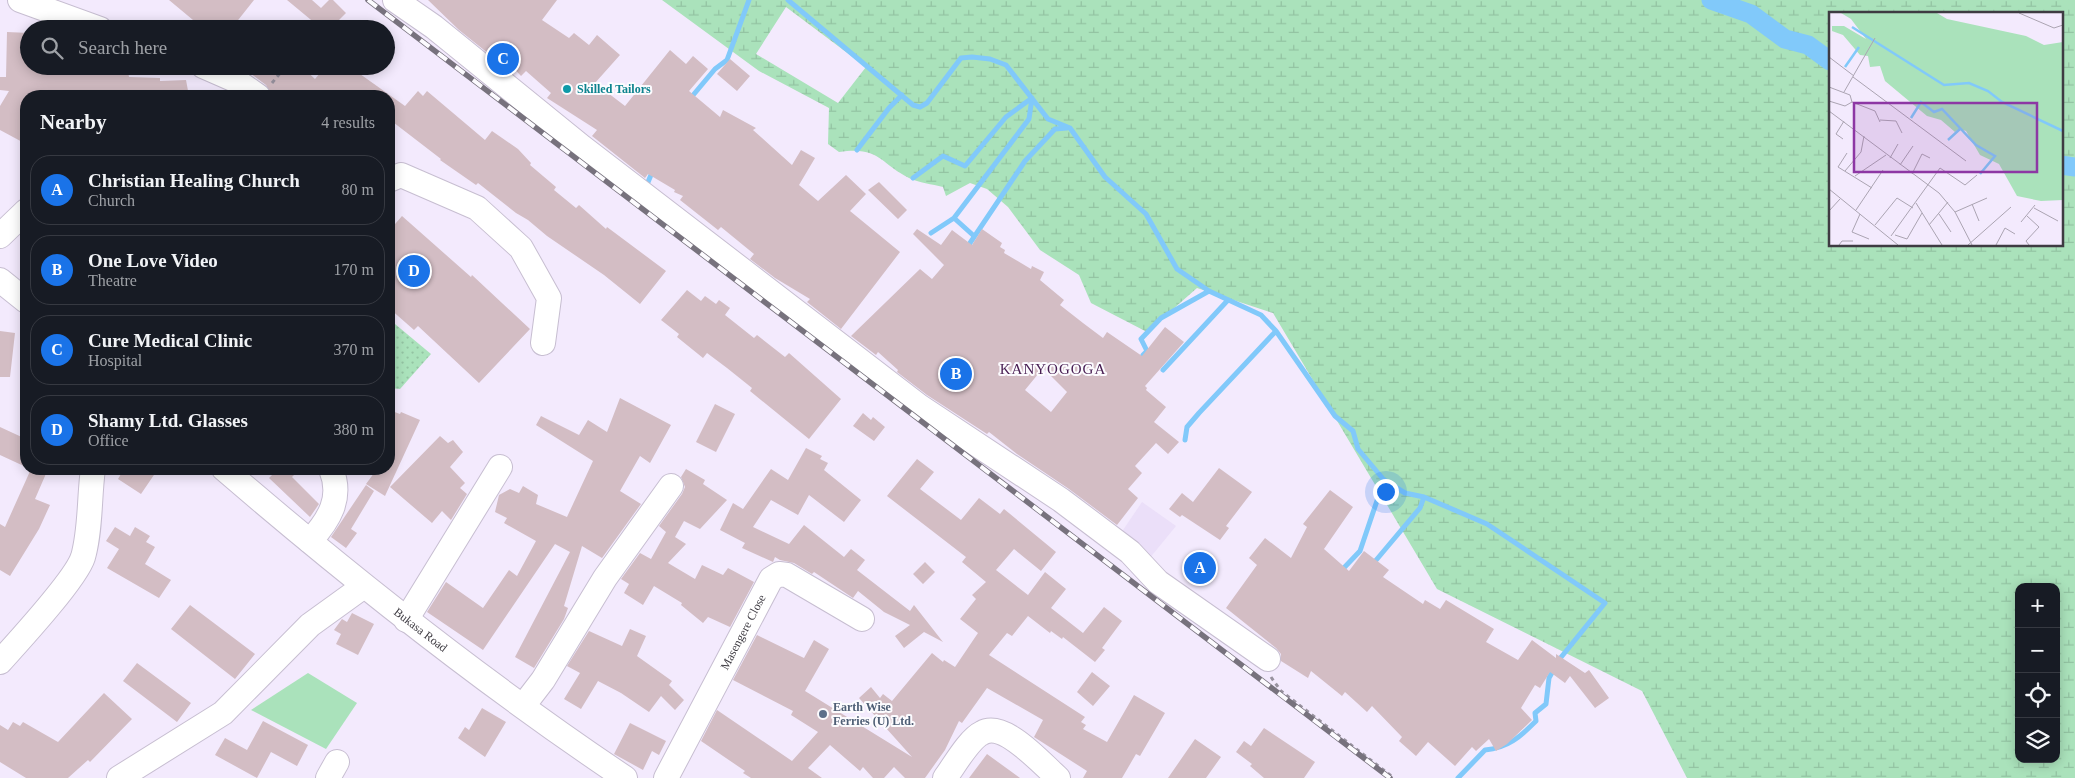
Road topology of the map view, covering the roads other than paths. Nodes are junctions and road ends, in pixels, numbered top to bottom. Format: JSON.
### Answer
{"nodes":[{"id":1,"x":20,"y":0,"type":"edge"},
{"id":2,"x":395,"y":0,"type":"edge"},
{"id":3,"x":75,"y":20,"type":"edge"},
{"id":4,"x":224,"y":75,"type":"edge"},
{"id":5,"x":249,"y":90,"type":"edge"},
{"id":6,"x":395,"y":178,"type":"edge"},
{"id":7,"x":20,"y":217,"type":"edge"},
{"id":8,"x":0,"y":236,"type":"edge"},
{"id":9,"x":0,"y":280,"type":"edge"},
{"id":10,"x":20,"y":296,"type":"edge"},
{"id":11,"x":543,"y":343,"type":"dead end"},
{"id":12,"x":500,"y":467,"type":"dead end"},
{"id":13,"x":92,"y":475,"type":"edge"},
{"id":14,"x":231,"y":475,"type":"edge"},
{"id":15,"x":333,"y":475,"type":"edge"},
{"id":16,"x":671,"y":486,"type":"dead end"},
{"id":17,"x":310,"y":541,"type":"junction"},
{"id":18,"x":364,"y":586,"type":"junction"},
{"id":19,"x":862,"y":619,"type":"dead end"},
{"id":20,"x":406,"y":620,"type":"junction"},
{"id":21,"x":1268,"y":659,"type":"road end"},
{"id":22,"x":0,"y":662,"type":"edge"},
{"id":23,"x":523,"y":706,"type":"junction"},
{"id":24,"x":119,"y":778,"type":"edge"},
{"id":25,"x":625,"y":778,"type":"edge"},
{"id":26,"x":666,"y":778,"type":"edge"},
{"id":27,"x":945,"y":778,"type":"edge"},
{"id":28,"x":1058,"y":778,"type":"edge"}],
"edges":[{"from":1,"to":3,"type":"street"},
{"from":2,"to":21,"type":"street"},
{"from":4,"to":5,"type":"street"},
{"from":6,"to":11,"type":"street"},
{"from":7,"to":8,"type":"street"},
{"from":9,"to":10,"type":"street"},
{"from":12,"to":20,"type":"street"},
{"from":13,"to":22,"type":"street"},
{"from":14,"to":17,"type":"street","name":"Bukasa Road"},
{"from":15,"to":17,"type":"street"},
{"from":16,"to":23,"type":"street"},
{"from":17,"to":18,"type":"street","name":"Bukasa Road"},
{"from":18,"to":20,"type":"street","name":"Bukasa Road"},
{"from":18,"to":24,"type":"street"},
{"from":19,"to":26,"type":"street","name":"Masengere Close"},
{"from":20,"to":23,"type":"street","name":"Bukasa Road"},
{"from":23,"to":25,"type":"street","name":"Bukasa Road"},
{"from":27,"to":28,"type":"street"}]}
